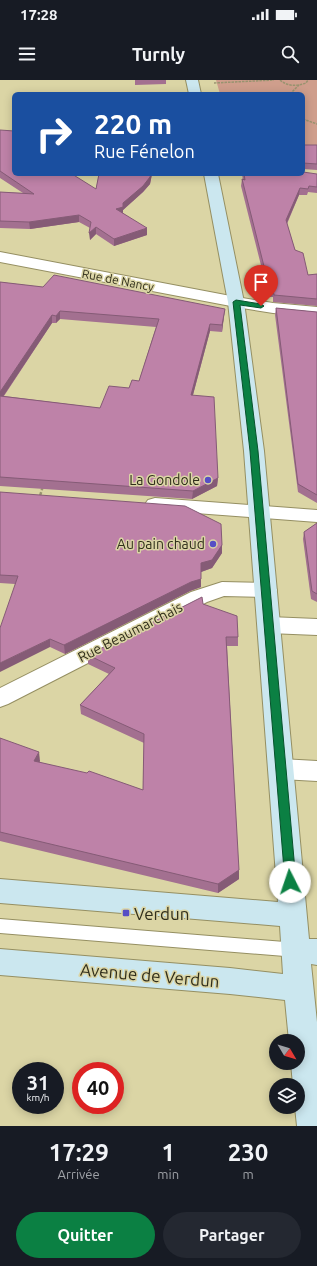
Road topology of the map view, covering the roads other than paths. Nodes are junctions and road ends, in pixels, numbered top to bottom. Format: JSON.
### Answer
{"nodes":[{"id":1,"x":212,"y":176,"type":"edge"},
{"id":2,"x":0,"y":257,"type":"edge"},
{"id":3,"x":236,"y":302,"type":"junction"},
{"id":4,"x":317,"y":312,"type":"edge"},
{"id":5,"x":135,"y":502,"type":"edge"},
{"id":6,"x":259,"y":512,"type":"junction"},
{"id":7,"x":317,"y":516,"type":"edge"},
{"id":8,"x":266,"y":590,"type":"junction"},
{"id":9,"x":269,"y":625,"type":"junction"},
{"id":10,"x":317,"y":627,"type":"edge"},
{"id":11,"x":0,"y":698,"type":"edge"},
{"id":12,"x":281,"y":769,"type":"junction"},
{"id":13,"x":317,"y":771,"type":"edge"},
{"id":14,"x":0,"y":891,"type":"edge"},
{"id":15,"x":293,"y":915,"type":"junction"},
{"id":16,"x":0,"y":926,"type":"edge"},
{"id":17,"x":307,"y":951,"type":"edge"},
{"id":18,"x":0,"y":962,"type":"edge"},
{"id":19,"x":300,"y":989,"type":"junction"},
{"id":20,"x":313,"y":1126,"type":"edge"}],
"edges":[{"from":1,"to":3,"type":"street"},
{"from":2,"to":3,"type":"street","name":"Rue de Nancy"},
{"from":3,"to":4,"type":"street","name":"Rue de Nancy"},
{"from":3,"to":6,"type":"street"},
{"from":5,"to":6,"type":"street"},
{"from":6,"to":7,"type":"street"},
{"from":6,"to":8,"type":"street"},
{"from":8,"to":9,"type":"street"},
{"from":8,"to":11,"type":"street","name":"Rue Beaumarchais"},
{"from":9,"to":10,"type":"street"},
{"from":9,"to":12,"type":"street"},
{"from":12,"to":13,"type":"street"},
{"from":12,"to":15,"type":"street"},
{"from":14,"to":15,"type":"street"},
{"from":15,"to":17,"type":"street"},
{"from":16,"to":17,"type":"lane"},
{"from":17,"to":19,"type":"street"},
{"from":18,"to":19,"type":"street","name":"Avenue de Verdun"},
{"from":19,"to":20,"type":"street"}]}
